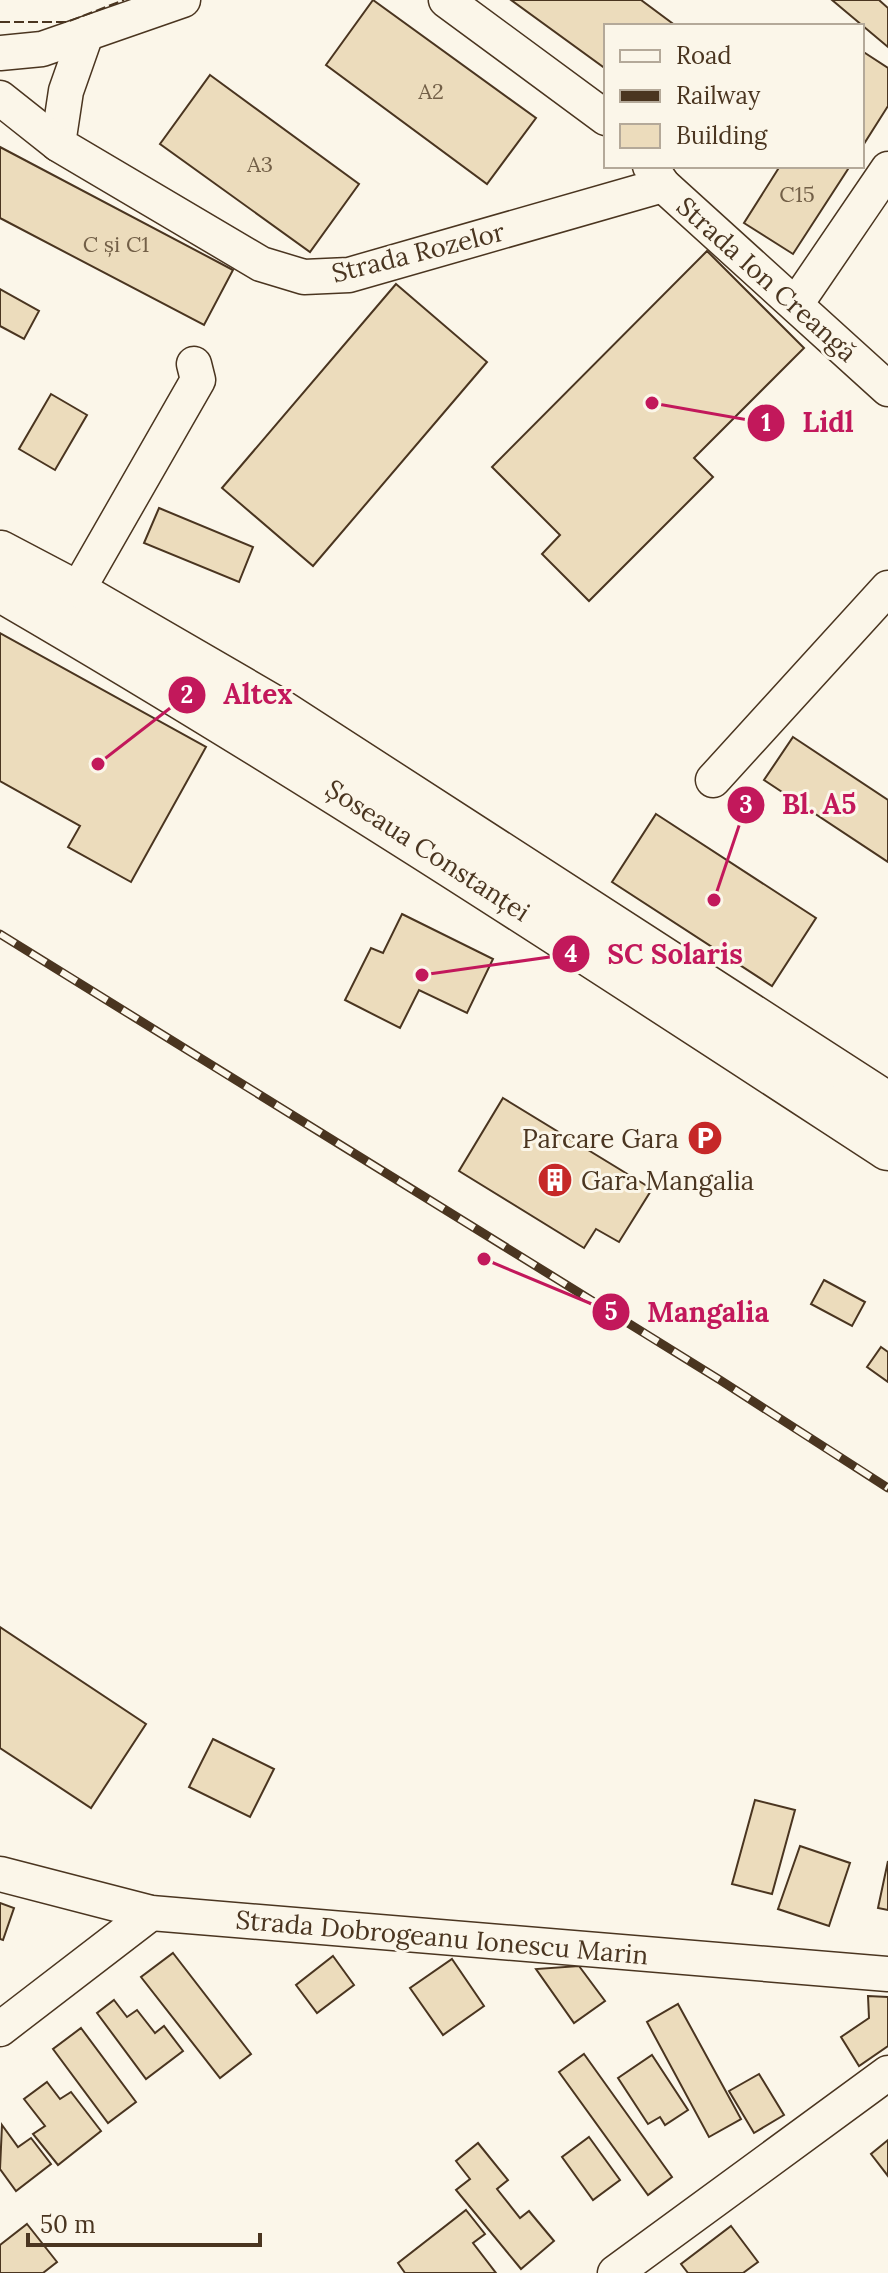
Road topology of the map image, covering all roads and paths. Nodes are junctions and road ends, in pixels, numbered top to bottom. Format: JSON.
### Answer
{"nodes":[{"id":1,"x":183,"y":0,"type":"edge"},
{"id":2,"x":446,"y":0,"type":"edge"},
{"id":3,"x":86,"y":34,"type":"junction"},
{"id":4,"x":0,"y":53,"type":"edge"},
{"id":5,"x":0,"y":98,"type":"edge"},
{"id":6,"x":604,"y":117,"type":"edge"},
{"id":7,"x":58,"y":144,"type":"junction"},
{"id":8,"x":888,"y":169,"type":"edge"},
{"id":9,"x":657,"y":175,"type":"edge"},
{"id":10,"x":796,"y":304,"type":"junction"},
{"id":11,"x":194,"y":364,"type":"dead end"},
{"id":12,"x":888,"y":389,"type":"edge"},
{"id":13,"x":0,"y":553,"type":"edge"},
{"id":14,"x":888,"y":588,"type":"edge"},
{"id":15,"x":0,"y":589,"type":"edge"},
{"id":16,"x":76,"y":593,"type":"junction"},
{"id":17,"x":713,"y":780,"type":"dead end"},
{"id":18,"x":888,"y":1105,"type":"edge"},
{"id":19,"x":888,"y":1148,"type":"edge"},
{"id":20,"x":0,"y":1874,"type":"edge"},
{"id":21,"x":151,"y":1913,"type":"junction"},
{"id":22,"x":888,"y":1974,"type":"edge"},
{"id":23,"x":0,"y":2029,"type":"edge"},
{"id":24,"x":888,"y":2073,"type":"edge"},
{"id":25,"x":615,"y":2273,"type":"edge"}],
"edges":[{"from":1,"to":3,"type":"street"},
{"from":2,"to":6,"type":"street"},
{"from":3,"to":4,"type":"street"},
{"from":3,"to":7,"type":"street"},
{"from":5,"to":7,"type":"street","name":"Strada Rozelor"},
{"from":7,"to":9,"type":"street","name":"Strada Rozelor"},
{"from":8,"to":10,"type":"street"},
{"from":9,"to":10,"type":"street","name":"Strada Ion Creangă"},
{"from":10,"to":12,"type":"street","name":"Strada Ion Creangă"},
{"from":11,"to":16,"type":"street"},
{"from":13,"to":16,"type":"main road","name":"Șoseaua Constanței"},
{"from":14,"to":17,"type":"street"},
{"from":15,"to":19,"type":"main road","name":"Șoseaua Constanței"},
{"from":16,"to":18,"type":"main road","name":"Șoseaua Constanței"},
{"from":20,"to":21,"type":"street","name":"Strada Dobrogeanu Ionescu Marin"},
{"from":21,"to":22,"type":"street","name":"Strada Dobrogeanu Ionescu Marin"},
{"from":21,"to":23,"type":"street"},
{"from":24,"to":25,"type":"street"}]}
